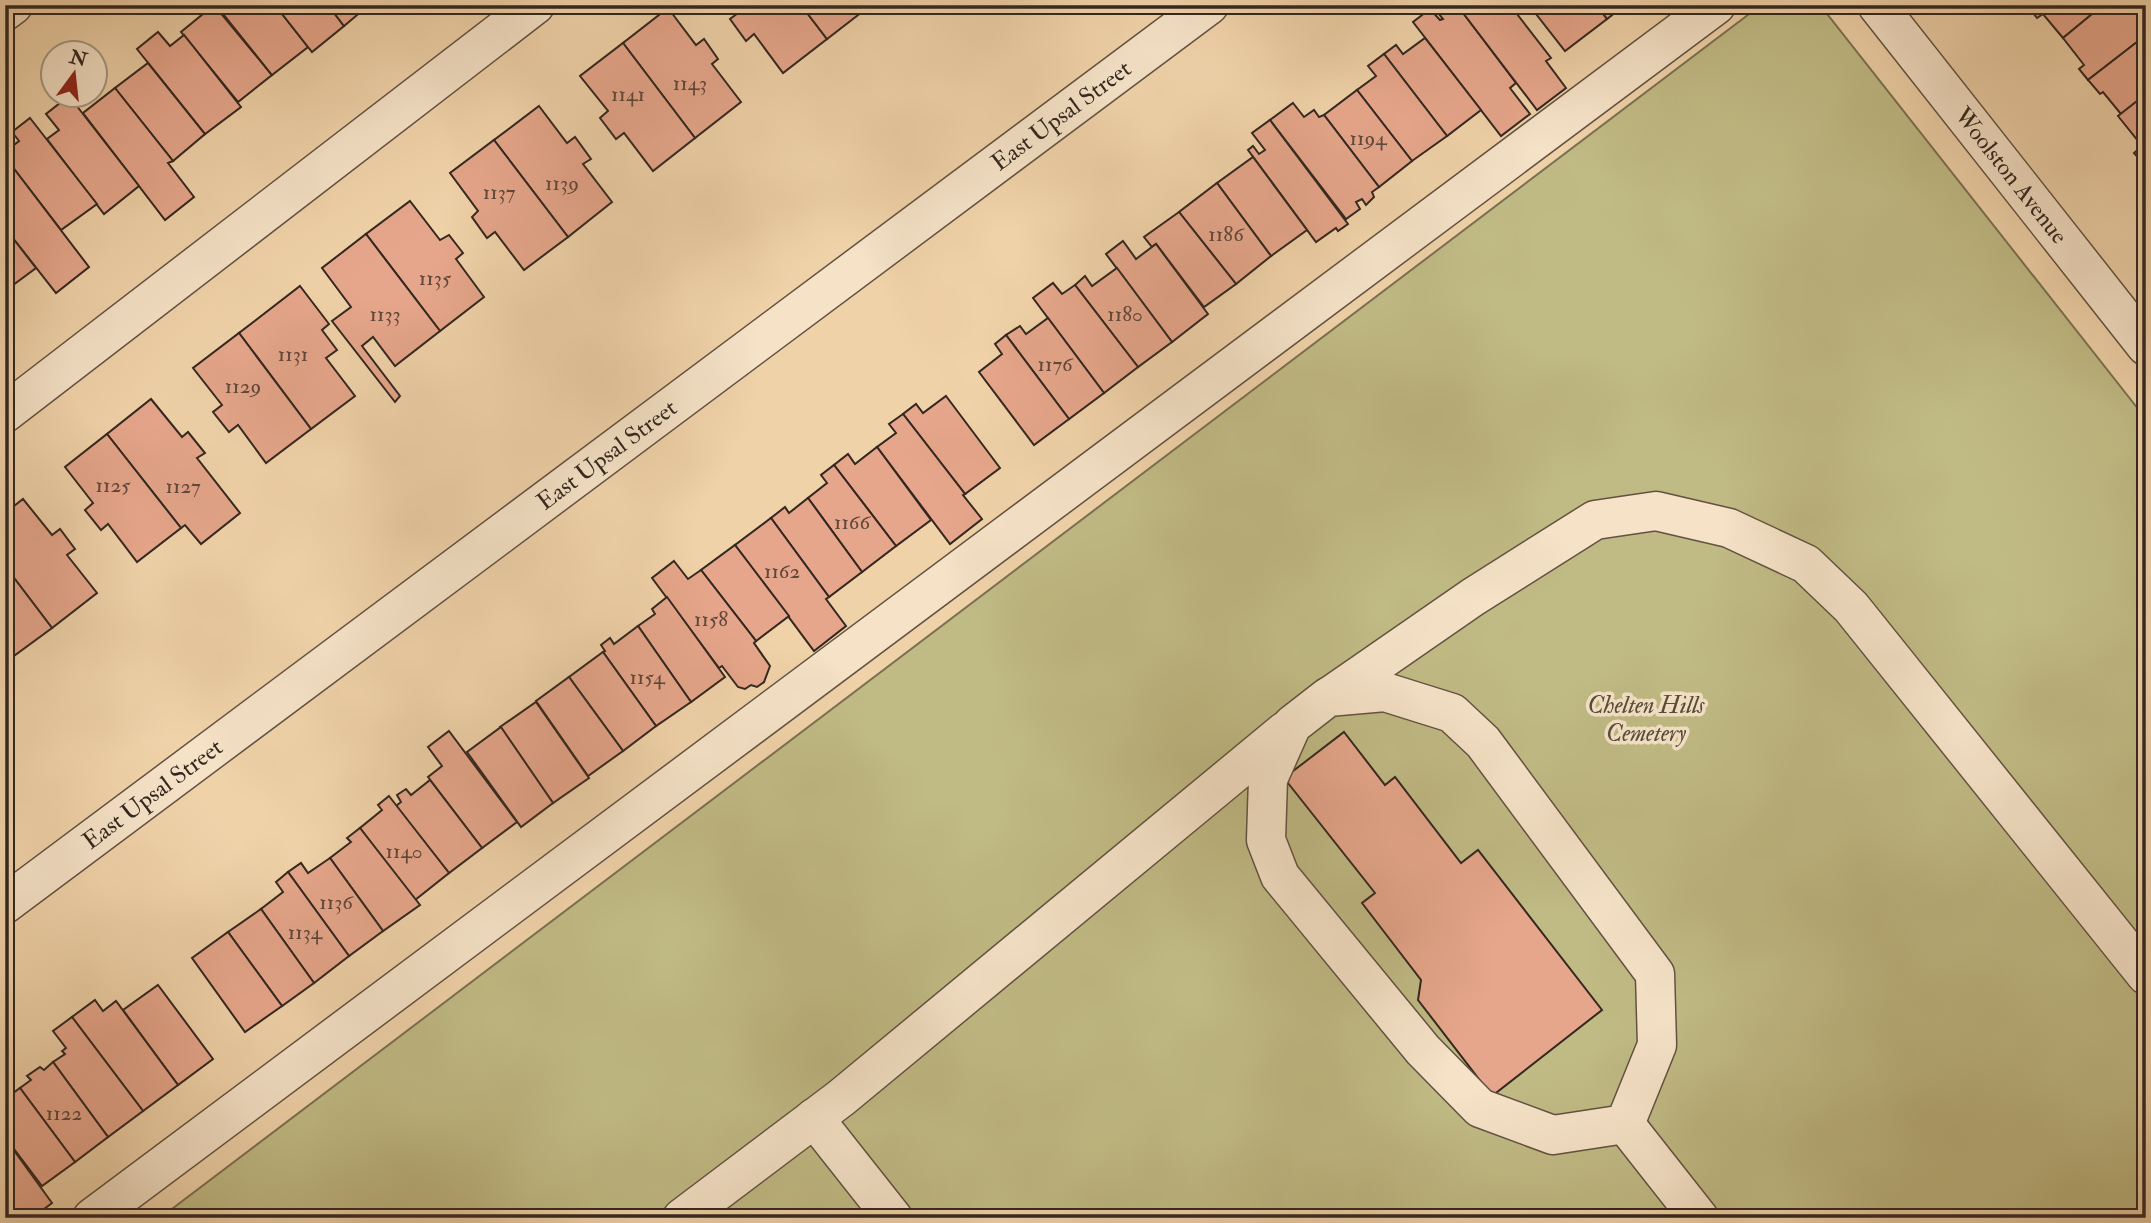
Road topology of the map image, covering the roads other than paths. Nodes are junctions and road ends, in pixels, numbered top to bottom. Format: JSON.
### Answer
{"nodes":[{"id":1,"x":13,"y":5,"type":"edge"},
{"id":2,"x":535,"y":5,"type":"edge"},
{"id":3,"x":1209,"y":5,"type":"edge"},
{"id":4,"x":1716,"y":5,"type":"edge"},
{"id":5,"x":1877,"y":5,"type":"edge"},
{"id":6,"x":5,"y":11,"type":"edge"},
{"id":7,"x":2146,"y":346,"type":"edge"},
{"id":8,"x":5,"y":413,"type":"edge"},
{"id":9,"x":1328,"y":698,"type":"junction"},
{"id":10,"x":1292,"y":725,"type":"junction"},
{"id":11,"x":5,"y":904,"type":"edge"},
{"id":12,"x":2146,"y":975,"type":"edge"},
{"id":13,"x":814,"y":1118,"type":"junction"},
{"id":14,"x":1625,"y":1124,"type":"junction"},
{"id":15,"x":92,"y":1218,"type":"edge"},
{"id":16,"x":682,"y":1218,"type":"edge"},
{"id":17,"x":893,"y":1218,"type":"edge"},
{"id":18,"x":1699,"y":1218,"type":"edge"}],
"edges":[{"from":1,"to":6,"type":"street"},
{"from":2,"to":8,"type":"street"},
{"from":3,"to":11,"type":"street","name":"East Upsal Street"},
{"from":4,"to":15,"type":"street"},
{"from":5,"to":7,"type":"street","name":"Woolston Avenue"},
{"from":9,"to":10,"type":"street"},
{"from":9,"to":12,"type":"street"},
{"from":9,"to":14,"type":"street"},
{"from":10,"to":13,"type":"street"},
{"from":10,"to":14,"type":"street"},
{"from":13,"to":16,"type":"street"},
{"from":13,"to":17,"type":"street"},
{"from":14,"to":18,"type":"street"}]}
